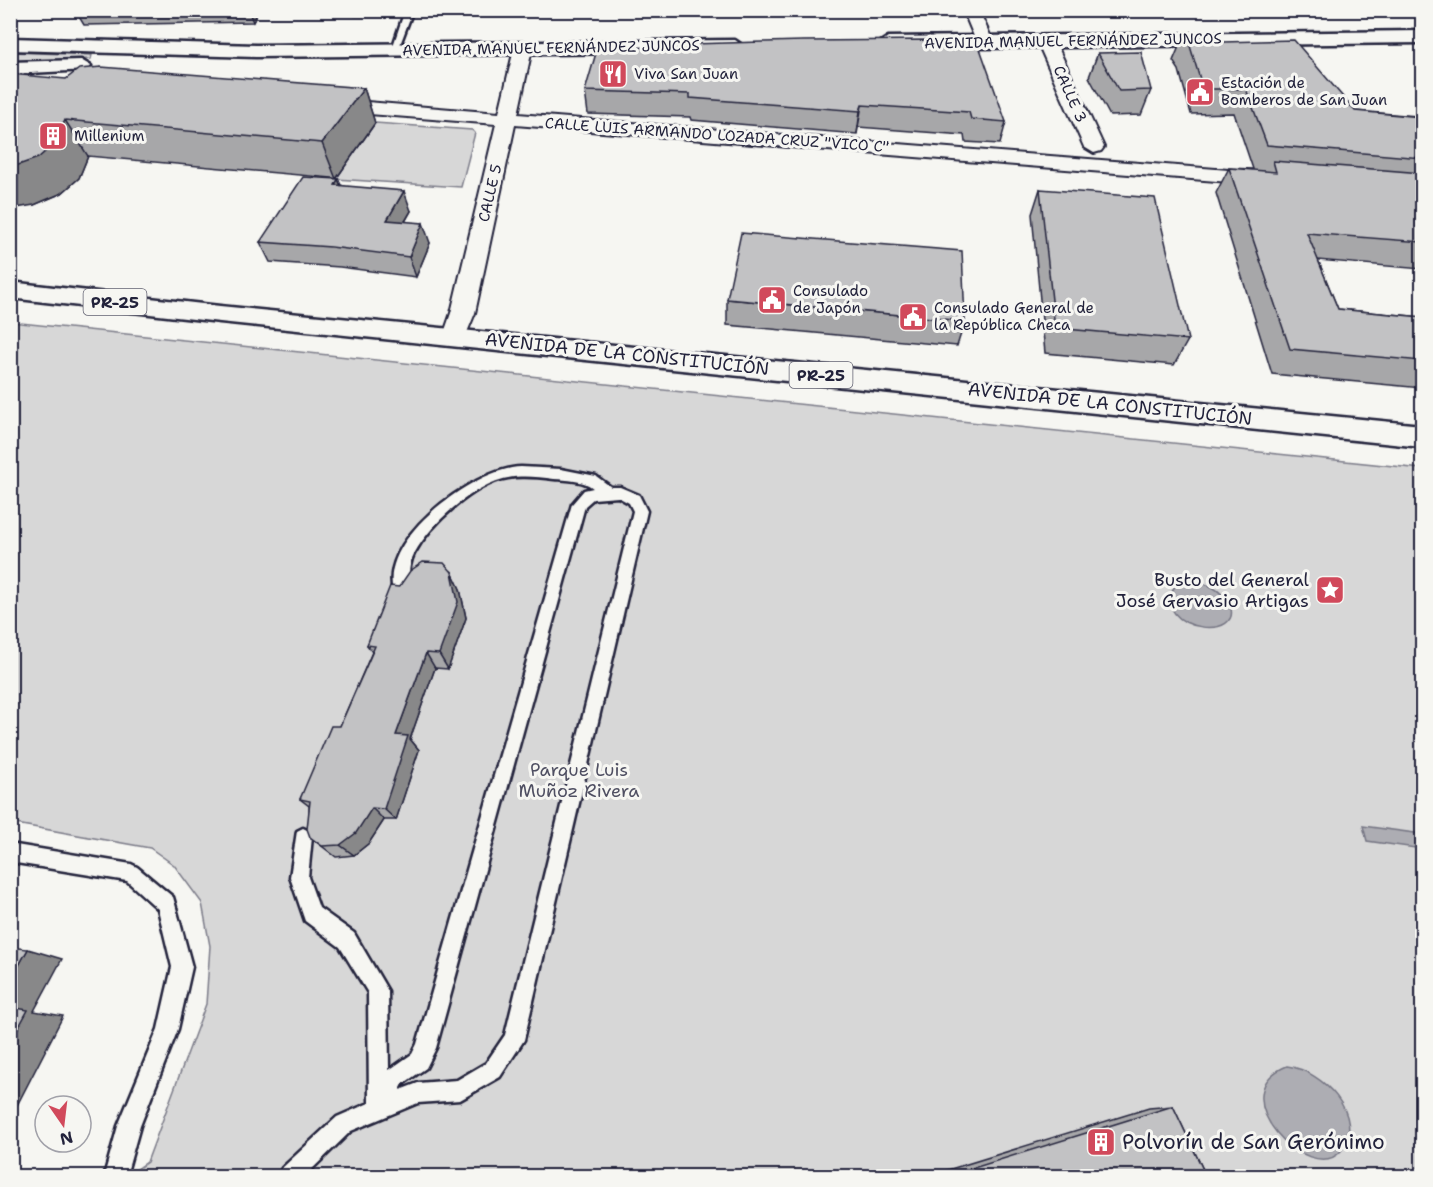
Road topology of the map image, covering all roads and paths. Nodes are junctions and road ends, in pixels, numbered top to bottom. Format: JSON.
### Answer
{"nodes":[{"id":1,"x":409,"y":10,"type":"edge"},
{"id":2,"x":971,"y":10,"type":"edge"},
{"id":3,"x":1422,"y":37,"type":"edge"},
{"id":4,"x":1046,"y":41,"type":"junction"},
{"id":5,"x":984,"y":42,"type":"junction"},
{"id":6,"x":10,"y":44,"type":"edge"},
{"id":7,"x":864,"y":44,"type":"edge"},
{"id":8,"x":756,"y":45,"type":"edge"},
{"id":9,"x":523,"y":49,"type":"junction"},
{"id":10,"x":394,"y":50,"type":"junction"},
{"id":11,"x":256,"y":51,"type":"junction"},
{"id":12,"x":10,"y":68,"type":"edge"},
{"id":13,"x":10,"y":84,"type":"edge"},
{"id":14,"x":59,"y":86,"type":"edge"},
{"id":15,"x":315,"y":104,"type":"edge"},
{"id":16,"x":506,"y":119,"type":"junction"},
{"id":17,"x":1094,"y":147,"type":"dead end"},
{"id":18,"x":1281,"y":180,"type":"edge"},
{"id":19,"x":10,"y":290,"type":"edge"},
{"id":20,"x":455,"y":336,"type":"junction"},
{"id":21,"x":1422,"y":436,"type":"edge"},
{"id":22,"x":606,"y":491,"type":"junction"},
{"id":23,"x":401,"y":594,"type":"edge"},
{"id":24,"x":303,"y":837,"type":"dead end"},
{"id":25,"x":10,"y":854,"type":"edge"},
{"id":26,"x":379,"y":1108,"type":"junction"},
{"id":27,"x":115,"y":1176,"type":"edge"},
{"id":28,"x":290,"y":1176,"type":"edge"}],
"edges":[{"from":1,"to":10,"type":"lane"},
{"from":2,"to":5,"type":"street"},
{"from":3,"to":4,"type":"main road","name":"AVENIDA MANUEL FERNÁNDEZ JUNCOS"},
{"from":4,"to":5,"type":"main road","name":"AVENIDA MANUEL FERNÁNDEZ JUNCOS"},
{"from":4,"to":17,"type":"street","name":"CALLE 3"},
{"from":5,"to":7,"type":"main road","name":"AVENIDA MANUEL FERNÁNDEZ JUNCOS"},
{"from":6,"to":11,"type":"main road","name":"AVENIDA MANUEL FERNÁNDEZ JUNCOS"},
{"from":8,"to":9,"type":"main road","name":"AVENIDA MANUEL FERNÁNDEZ JUNCOS"},
{"from":9,"to":10,"type":"main road","name":"AVENIDA MANUEL FERNÁNDEZ JUNCOS"},
{"from":9,"to":16,"type":"street","name":"CALLE 5"},
{"from":10,"to":11,"type":"main road","name":"AVENIDA MANUEL FERNÁNDEZ JUNCOS"},
{"from":11,"to":12,"type":"main road","name":"AVENIDA MANUEL FERNÁNDEZ JUNCOS"},
{"from":13,"to":14,"type":"street"},
{"from":15,"to":16,"type":"street","name":"CALLE LUIS ARMANDO LOZADA CRUZ \"VICO C\""},
{"from":16,"to":18,"type":"street","name":"CALLE LUIS ARMANDO LOZADA CRUZ \"VICO C\""},
{"from":16,"to":20,"type":"street","name":"CALLE 5"},
{"from":19,"to":20,"type":"main road","name":"AVENIDA DE LA CONSTITUCIÓN","number":"PR-25"},
{"from":20,"to":21,"type":"main road","name":"AVENIDA DE LA CONSTITUCIÓN","number":"PR-25"},
{"from":22,"to":23,"type":"lane"},
{"from":22,"to":26,"type":"lane"},
{"from":22,"to":26,"type":"lane"},
{"from":24,"to":26,"type":"lane"},
{"from":25,"to":27,"type":"lane"},
{"from":26,"to":28,"type":"lane"}]}
